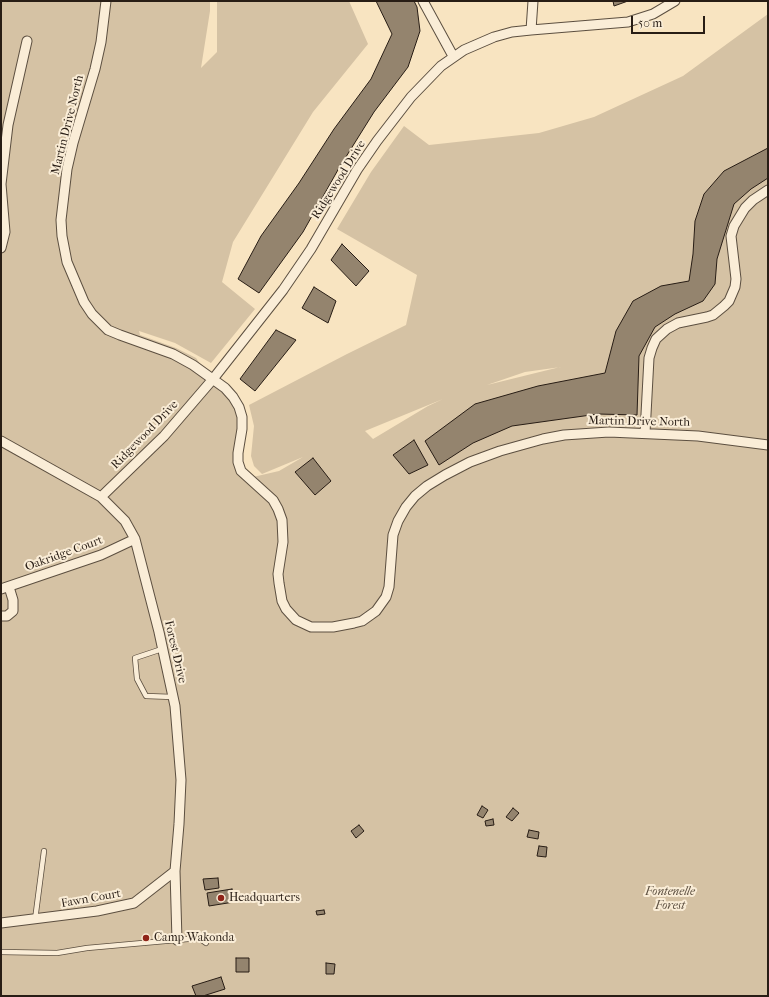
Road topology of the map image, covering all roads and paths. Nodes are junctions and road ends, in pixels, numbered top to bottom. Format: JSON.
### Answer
{"nodes":[{"id":1,"x":106,"y":1,"type":"edge"},
{"id":2,"x":423,"y":1,"type":"edge"},
{"id":3,"x":533,"y":1,"type":"edge"},
{"id":4,"x":675,"y":1,"type":"edge"},
{"id":5,"x":531,"y":30,"type":"junction"},
{"id":6,"x":27,"y":41,"type":"dead end"},
{"id":7,"x":453,"y":56,"type":"junction"},
{"id":8,"x":5,"y":129,"type":"edge"},
{"id":9,"x":1,"y":184,"type":"edge"},
{"id":10,"x":768,"y":190,"type":"edge"},
{"id":11,"x":1,"y":248,"type":"edge"},
{"id":12,"x":213,"y":379,"type":"junction"},
{"id":13,"x":645,"y":433,"type":"junction"},
{"id":14,"x":1,"y":441,"type":"edge"},
{"id":15,"x":768,"y":444,"type":"edge"},
{"id":16,"x":101,"y":497,"type":"junction"},
{"id":17,"x":135,"y":539,"type":"junction"},
{"id":18,"x":5,"y":588,"type":"edge"},
{"id":19,"x":1,"y":616,"type":"edge"},
{"id":20,"x":162,"y":649,"type":"junction"},
{"id":21,"x":173,"y":697,"type":"junction"},
{"id":22,"x":44,"y":851,"type":"dead end"},
{"id":23,"x":175,"y":871,"type":"junction"},
{"id":24,"x":35,"y":920,"type":"junction"},
{"id":25,"x":1,"y":923,"type":"edge"},
{"id":26,"x":177,"y":940,"type":"junction"},
{"id":27,"x":206,"y":943,"type":"dead end"},
{"id":28,"x":1,"y":952,"type":"edge"}],
"edges":[{"from":1,"to":12,"type":"street","name":"Martin Drive North"},
{"from":2,"to":7,"type":"street"},
{"from":3,"to":5,"type":"street"},
{"from":4,"to":5,"type":"street","name":"Ridgewood Drive"},
{"from":5,"to":7,"type":"street","name":"Ridgewood Drive"},
{"from":6,"to":8,"type":"street"},
{"from":7,"to":12,"type":"street","name":"Ridgewood Drive"},
{"from":8,"to":9,"type":"street"},
{"from":9,"to":11,"type":"street"},
{"from":10,"to":13,"type":"street"},
{"from":12,"to":13,"type":"street","name":"Martin Drive North"},
{"from":12,"to":16,"type":"street","name":"Ridgewood Drive"},
{"from":13,"to":15,"type":"street","name":"Martin Drive North"},
{"from":14,"to":16,"type":"street","name":"Forest Drive"},
{"from":16,"to":17,"type":"street","name":"Forest Drive"},
{"from":17,"to":18,"type":"street","name":"Oakridge Court"},
{"from":17,"to":20,"type":"street","name":"Forest Drive"},
{"from":18,"to":19,"type":"street"},
{"from":20,"to":21,"type":"street","name":"Forest Drive"},
{"from":20,"to":21,"type":"lane"},
{"from":21,"to":23,"type":"street","name":"Forest Drive"},
{"from":22,"to":24,"type":"lane"},
{"from":23,"to":24,"type":"street","name":"Fawn Court"},
{"from":23,"to":26,"type":"street","name":"Forest Drive"},
{"from":24,"to":25,"type":"street","name":"Fawn Court"},
{"from":26,"to":27,"type":"lane"},
{"from":26,"to":28,"type":"lane"}]}
